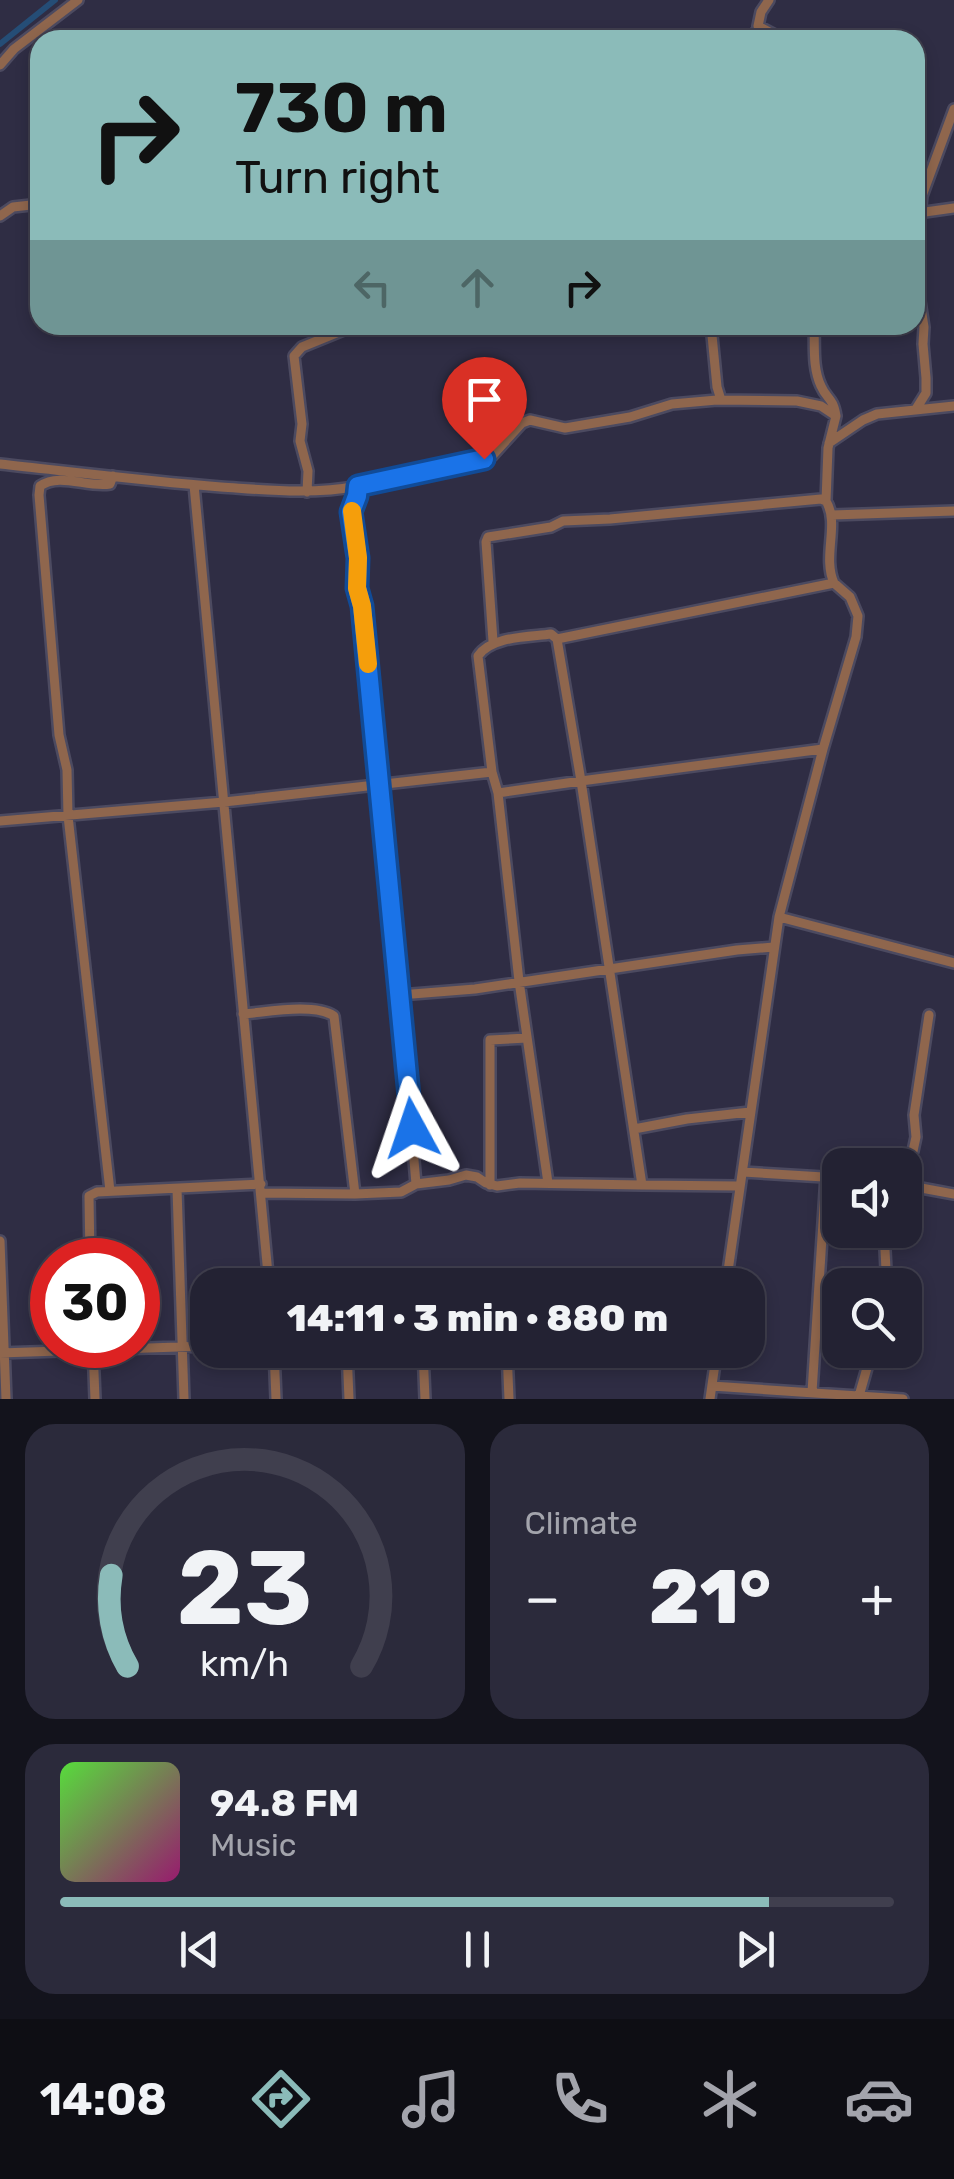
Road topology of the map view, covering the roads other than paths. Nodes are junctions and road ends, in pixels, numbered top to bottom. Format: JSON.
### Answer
{"nodes":[{"id":1,"x":78,"y":0,"type":"edge"},
{"id":2,"x":769,"y":0,"type":"edge"},
{"id":3,"x":760,"y":28,"type":"junction"},
{"id":4,"x":39,"y":30,"type":"edge"},
{"id":5,"x":758,"y":30,"type":"edge"},
{"id":6,"x":766,"y":30,"type":"edge"},
{"id":7,"x":30,"y":37,"type":"edge"},
{"id":8,"x":0,"y":65,"type":"edge"},
{"id":9,"x":954,"y":109,"type":"edge"},
{"id":10,"x":925,"y":188,"type":"edge"},
{"id":11,"x":30,"y":205,"type":"edge"},
{"id":12,"x":954,"y":208,"type":"edge"},
{"id":13,"x":925,"y":212,"type":"edge"},
{"id":14,"x":0,"y":216,"type":"edge"},
{"id":15,"x":333,"y":335,"type":"edge"},
{"id":16,"x":712,"y":335,"type":"edge"},
{"id":17,"x":814,"y":335,"type":"edge"},
{"id":18,"x":924,"y":335,"type":"edge"},
{"id":19,"x":721,"y":400,"type":"junction"},
{"id":20,"x":954,"y":406,"type":"edge"},
{"id":21,"x":916,"y":409,"type":"junction"},
{"id":22,"x":836,"y":416,"type":"junction"},
{"id":23,"x":830,"y":443,"type":"junction"},
{"id":24,"x":0,"y":464,"type":"edge"},
{"id":25,"x":113,"y":476,"type":"junction"},
{"id":26,"x":194,"y":485,"type":"junction"},
{"id":27,"x":358,"y":486,"type":"junction"},
{"id":28,"x":307,"y":492,"type":"junction"},
{"id":29,"x":826,"y":501,"type":"junction"},
{"id":30,"x":954,"y":510,"type":"edge"},
{"id":31,"x":832,"y":515,"type":"junction"},
{"id":32,"x":834,"y":583,"type":"junction"},
{"id":33,"x":557,"y":639,"type":"junction"},
{"id":34,"x":493,"y":641,"type":"dead end"},
{"id":35,"x":823,"y":749,"type":"junction"},
{"id":36,"x":492,"y":772,"type":"junction"},
{"id":37,"x":581,"y":780,"type":"junction"},
{"id":38,"x":379,"y":784,"type":"junction"},
{"id":39,"x":498,"y":792,"type":"junction"},
{"id":40,"x":224,"y":802,"type":"junction"},
{"id":41,"x":68,"y":816,"type":"junction"},
{"id":42,"x":0,"y":820,"type":"edge"},
{"id":43,"x":778,"y":917,"type":"junction"},
{"id":44,"x":774,"y":947,"type":"junction"},
{"id":45,"x":954,"y":963,"type":"edge"},
{"id":46,"x":610,"y":969,"type":"junction"},
{"id":47,"x":519,"y":982,"type":"junction"},
{"id":48,"x":400,"y":995,"type":"junction"},
{"id":49,"x":244,"y":1014,"type":"junction"},
{"id":50,"x":929,"y":1015,"type":"dead end"},
{"id":51,"x":527,"y":1038,"type":"junction"},
{"id":52,"x":750,"y":1112,"type":"junction"},
{"id":53,"x":634,"y":1128,"type":"junction"},
{"id":54,"x":914,"y":1148,"type":"edge"},
{"id":55,"x":743,"y":1172,"type":"junction"},
{"id":56,"x":822,"y":1176,"type":"edge"},
{"id":57,"x":548,"y":1183,"type":"junction"},
{"id":58,"x":416,"y":1184,"type":"junction"},
{"id":59,"x":490,"y":1184,"type":"junction"},
{"id":60,"x":642,"y":1185,"type":"junction"},
{"id":61,"x":738,"y":1186,"type":"junction"},
{"id":62,"x":177,"y":1189,"type":"junction"},
{"id":63,"x":262,"y":1189,"type":"junction"},
{"id":64,"x":922,"y":1189,"type":"edge"},
{"id":65,"x":110,"y":1190,"type":"junction"},
{"id":66,"x":355,"y":1194,"type":"junction"},
{"id":67,"x":954,"y":1194,"type":"edge"},
{"id":68,"x":89,"y":1238,"type":"edge"},
{"id":69,"x":822,"y":1238,"type":"edge"},
{"id":70,"x":0,"y":1241,"type":"edge"},
{"id":71,"x":269,"y":1268,"type":"edge"},
{"id":72,"x":728,"y":1268,"type":"edge"},
{"id":73,"x":160,"y":1347,"type":"edge"},
{"id":74,"x":182,"y":1347,"type":"junction"},
{"id":75,"x":190,"y":1347,"type":"edge"},
{"id":76,"x":30,"y":1351,"type":"edge"},
{"id":77,"x":2,"y":1353,"type":"edge"},
{"id":78,"x":94,"y":1368,"type":"edge"},
{"id":79,"x":275,"y":1368,"type":"edge"},
{"id":80,"x":348,"y":1368,"type":"edge"},
{"id":81,"x":424,"y":1368,"type":"edge"},
{"id":82,"x":508,"y":1368,"type":"edge"},
{"id":83,"x":714,"y":1368,"type":"edge"},
{"id":84,"x":865,"y":1368,"type":"edge"},
{"id":85,"x":712,"y":1386,"type":"junction"},
{"id":86,"x":812,"y":1392,"type":"junction"},
{"id":87,"x":851,"y":1397,"type":"edge"},
{"id":88,"x":6,"y":1399,"type":"edge"},
{"id":89,"x":95,"y":1399,"type":"edge"},
{"id":90,"x":184,"y":1399,"type":"edge"},
{"id":91,"x":276,"y":1399,"type":"edge"},
{"id":92,"x":349,"y":1399,"type":"edge"},
{"id":93,"x":425,"y":1399,"type":"edge"},
{"id":94,"x":509,"y":1399,"type":"edge"},
{"id":95,"x":710,"y":1399,"type":"edge"},
{"id":96,"x":903,"y":1399,"type":"edge"}],
"edges":[{"from":1,"to":4,"type":"street"},
{"from":2,"to":3,"type":"street"},
{"from":3,"to":5,"type":"street"},
{"from":3,"to":6,"type":"street"},
{"from":7,"to":8,"type":"street"},
{"from":9,"to":10,"type":"street"},
{"from":11,"to":14,"type":"street"},
{"from":12,"to":13,"type":"street"},
{"from":15,"to":28,"type":"street"},
{"from":16,"to":19,"type":"street"},
{"from":17,"to":22,"type":"street"},
{"from":18,"to":21,"type":"street"},
{"from":19,"to":22,"type":"street"},
{"from":19,"to":27,"type":"street"},
{"from":20,"to":21,"type":"street"},
{"from":21,"to":23,"type":"street"},
{"from":22,"to":23,"type":"street"},
{"from":23,"to":29,"type":"street"},
{"from":24,"to":25,"type":"street"},
{"from":25,"to":26,"type":"street"},
{"from":25,"to":41,"type":"street"},
{"from":26,"to":28,"type":"street"},
{"from":26,"to":40,"type":"street"},
{"from":27,"to":28,"type":"street"},
{"from":27,"to":38,"type":"street"},
{"from":29,"to":31,"type":"street"},
{"from":29,"to":34,"type":"street"},
{"from":30,"to":31,"type":"street"},
{"from":31,"to":32,"type":"street"},
{"from":32,"to":33,"type":"street"},
{"from":32,"to":35,"type":"street"},
{"from":33,"to":36,"type":"street"},
{"from":33,"to":37,"type":"street"},
{"from":35,"to":37,"type":"street"},
{"from":35,"to":43,"type":"street"},
{"from":36,"to":38,"type":"street"},
{"from":36,"to":39,"type":"street"},
{"from":37,"to":39,"type":"street"},
{"from":37,"to":46,"type":"street"},
{"from":38,"to":40,"type":"street"},
{"from":38,"to":48,"type":"street"},
{"from":39,"to":47,"type":"street"},
{"from":40,"to":41,"type":"street"},
{"from":40,"to":49,"type":"street"},
{"from":41,"to":42,"type":"street"},
{"from":41,"to":65,"type":"street"},
{"from":43,"to":44,"type":"street"},
{"from":43,"to":45,"type":"street"},
{"from":44,"to":46,"type":"street"},
{"from":44,"to":52,"type":"street"},
{"from":46,"to":47,"type":"street"},
{"from":46,"to":53,"type":"street"},
{"from":47,"to":48,"type":"street"},
{"from":47,"to":51,"type":"street"},
{"from":48,"to":58,"type":"street"},
{"from":49,"to":63,"type":"street"},
{"from":49,"to":66,"type":"street"},
{"from":50,"to":54,"type":"street"},
{"from":51,"to":57,"type":"street"},
{"from":51,"to":59,"type":"street"},
{"from":52,"to":53,"type":"street"},
{"from":52,"to":55,"type":"street"},
{"from":53,"to":60,"type":"street"},
{"from":55,"to":56,"type":"street"},
{"from":55,"to":61,"type":"street"},
{"from":57,"to":59,"type":"street"},
{"from":57,"to":60,"type":"street"},
{"from":58,"to":59,"type":"street"},
{"from":58,"to":66,"type":"street"},
{"from":60,"to":61,"type":"street"},
{"from":61,"to":72,"type":"street"},
{"from":62,"to":63,"type":"street"},
{"from":62,"to":65,"type":"street"},
{"from":62,"to":74,"type":"street"},
{"from":63,"to":66,"type":"street"},
{"from":63,"to":71,"type":"street"},
{"from":64,"to":67,"type":"street"},
{"from":65,"to":68,"type":"street"},
{"from":69,"to":86,"type":"street"},
{"from":70,"to":77,"type":"street"},
{"from":73,"to":74,"type":"street"},
{"from":74,"to":75,"type":"street"},
{"from":74,"to":90,"type":"street"},
{"from":76,"to":77,"type":"street"},
{"from":77,"to":88,"type":"street"},
{"from":78,"to":89,"type":"street"},
{"from":79,"to":91,"type":"street"},
{"from":80,"to":92,"type":"street"},
{"from":81,"to":93,"type":"street"},
{"from":82,"to":94,"type":"street"},
{"from":83,"to":85,"type":"street"},
{"from":84,"to":87,"type":"street"},
{"from":85,"to":86,"type":"street"},
{"from":85,"to":95,"type":"street"},
{"from":86,"to":87,"type":"street"},
{"from":87,"to":96,"type":"street"}]}
